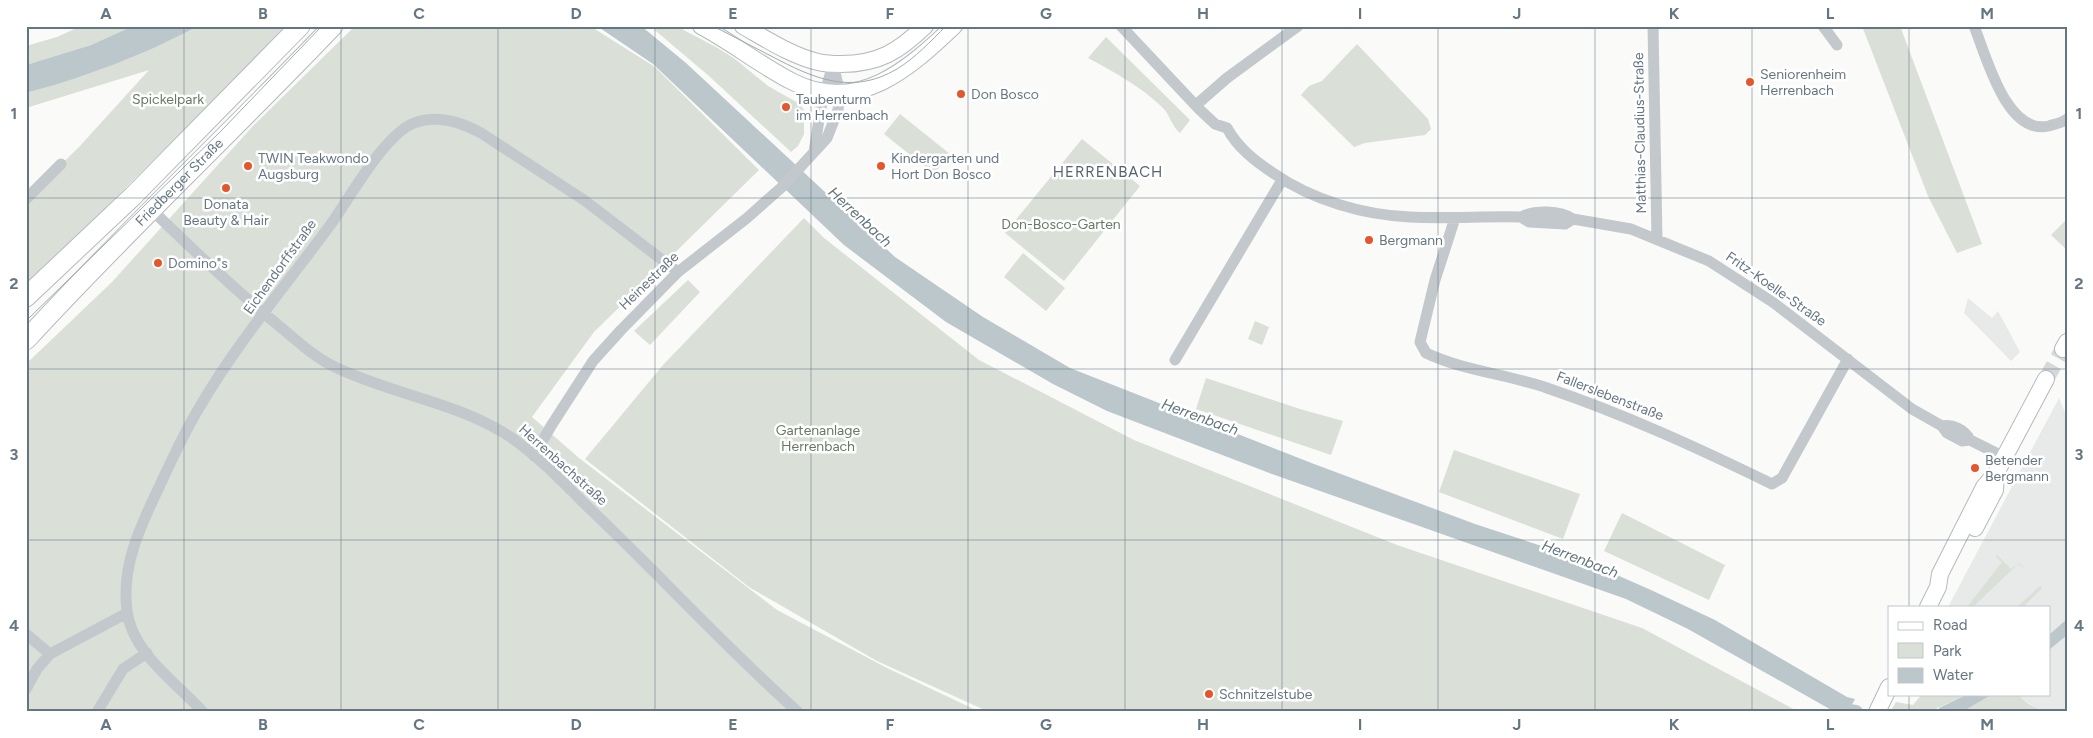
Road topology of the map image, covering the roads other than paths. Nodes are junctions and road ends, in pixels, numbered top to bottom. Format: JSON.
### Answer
{"nodes":[{"id":1,"x":300,"y":26,"type":"edge"},
{"id":2,"x":333,"y":26,"type":"edge"},
{"id":3,"x":702,"y":26,"type":"edge"},
{"id":4,"x":743,"y":26,"type":"edge"},
{"id":5,"x":926,"y":26,"type":"edge"},
{"id":6,"x":954,"y":26,"type":"edge"},
{"id":7,"x":1121,"y":26,"type":"edge"},
{"id":8,"x":1298,"y":26,"type":"edge"},
{"id":9,"x":1653,"y":26,"type":"edge"},
{"id":10,"x":1823,"y":26,"type":"edge"},
{"id":11,"x":1974,"y":26,"type":"edge"},
{"id":12,"x":1837,"y":45,"type":"dead end"},
{"id":13,"x":815,"y":61,"type":"junction"},
{"id":14,"x":833,"y":64,"type":"junction"},
{"id":15,"x":826,"y":91,"type":"junction"},
{"id":16,"x":1196,"y":105,"type":"junction"},
{"id":17,"x":2067,"y":119,"type":"edge"},
{"id":18,"x":813,"y":153,"type":"junction"},
{"id":19,"x":61,"y":164,"type":"dead end"},
{"id":20,"x":1282,"y":180,"type":"junction"},
{"id":21,"x":26,"y":199,"type":"edge"},
{"id":22,"x":152,"y":210,"type":"junction"},
{"id":23,"x":1455,"y":218,"type":"junction"},
{"id":24,"x":1658,"y":238,"type":"junction"},
{"id":25,"x":678,"y":272,"type":"junction"},
{"id":26,"x":26,"y":297,"type":"edge"},
{"id":27,"x":264,"y":314,"type":"junction"},
{"id":28,"x":26,"y":340,"type":"edge"},
{"id":29,"x":1848,"y":359,"type":"junction"},
{"id":30,"x":1175,"y":360,"type":"dead end"},
{"id":31,"x":2046,"y":379,"type":"tunnel mouth"},
{"id":32,"x":534,"y":456,"type":"junction"},
{"id":33,"x":2004,"y":457,"type":"junction"},
{"id":34,"x":1928,"y":606,"type":"edge"},
{"id":35,"x":127,"y":613,"type":"junction"},
{"id":36,"x":26,"y":634,"type":"edge"},
{"id":37,"x":147,"y":653,"type":"junction"},
{"id":38,"x":50,"y":654,"type":"junction"},
{"id":39,"x":26,"y":689,"type":"edge"},
{"id":40,"x":1888,"y":689,"type":"edge"},
{"id":41,"x":1878,"y":709,"type":"edge"},
{"id":42,"x":96,"y":712,"type":"edge"},
{"id":43,"x":204,"y":712,"type":"edge"},
{"id":44,"x":798,"y":712,"type":"edge"}],
"edges":[{"from":1,"to":26,"type":"main road","name":"Friedberger Straße"},
{"from":2,"to":22,"type":"main road","name":"Friedberger Straße"},
{"from":3,"to":15,"type":"street"},
{"from":4,"to":13,"type":"street"},
{"from":5,"to":14,"type":"street"},
{"from":6,"to":15,"type":"street"},
{"from":7,"to":16,"type":"street","name":"Fritz-Koelle-Straße"},
{"from":8,"to":16,"type":"street"},
{"from":9,"to":24,"type":"street","name":"Matthias-Claudius-Straße"},
{"from":10,"to":12,"type":"street"},
{"from":11,"to":17,"type":"street"},
{"from":13,"to":14,"type":"street"},
{"from":13,"to":15,"type":"street"},
{"from":14,"to":15,"type":"street","name":"Heinestraße"},
{"from":15,"to":18,"type":"street","name":"Heinestraße"},
{"from":15,"to":18,"type":"street","name":"Heinestraße"},
{"from":16,"to":20,"type":"street","name":"Fritz-Koelle-Straße"},
{"from":18,"to":25,"type":"street","name":"Heinestraße"},
{"from":19,"to":21,"type":"street"},
{"from":20,"to":23,"type":"street","name":"Fritz-Koelle-Straße"},
{"from":20,"to":30,"type":"street"},
{"from":22,"to":27,"type":"street","name":"Herrenbachstraße"},
{"from":22,"to":28,"type":"main road","name":"Friedberger Straße"},
{"from":23,"to":24,"type":"street","name":"Fritz-Koelle-Straße"},
{"from":23,"to":29,"type":"street","name":"Fallerslebenstraße"},
{"from":24,"to":29,"type":"street","name":"Fritz-Koelle-Straße"},
{"from":25,"to":27,"type":"street","name":"Eichendorffstraße"},
{"from":25,"to":32,"type":"street","name":"Heinestraße"},
{"from":27,"to":32,"type":"street","name":"Herrenbachstraße"},
{"from":27,"to":35,"type":"street","name":"Eichendorffstraße"},
{"from":29,"to":33,"type":"street","name":"Fritz-Koelle-Straße"},
{"from":31,"to":33,"type":"street"},
{"from":32,"to":44,"type":"street","name":"Herrenbachstraße"},
{"from":33,"to":34,"type":"street"},
{"from":35,"to":37,"type":"street","name":"Eichendorffstraße"},
{"from":35,"to":38,"type":"street"},
{"from":36,"to":38,"type":"street"},
{"from":37,"to":42,"type":"street"},
{"from":37,"to":43,"type":"street","name":"Eichendorffstraße"},
{"from":38,"to":39,"type":"street"},
{"from":40,"to":41,"type":"street"}]}
